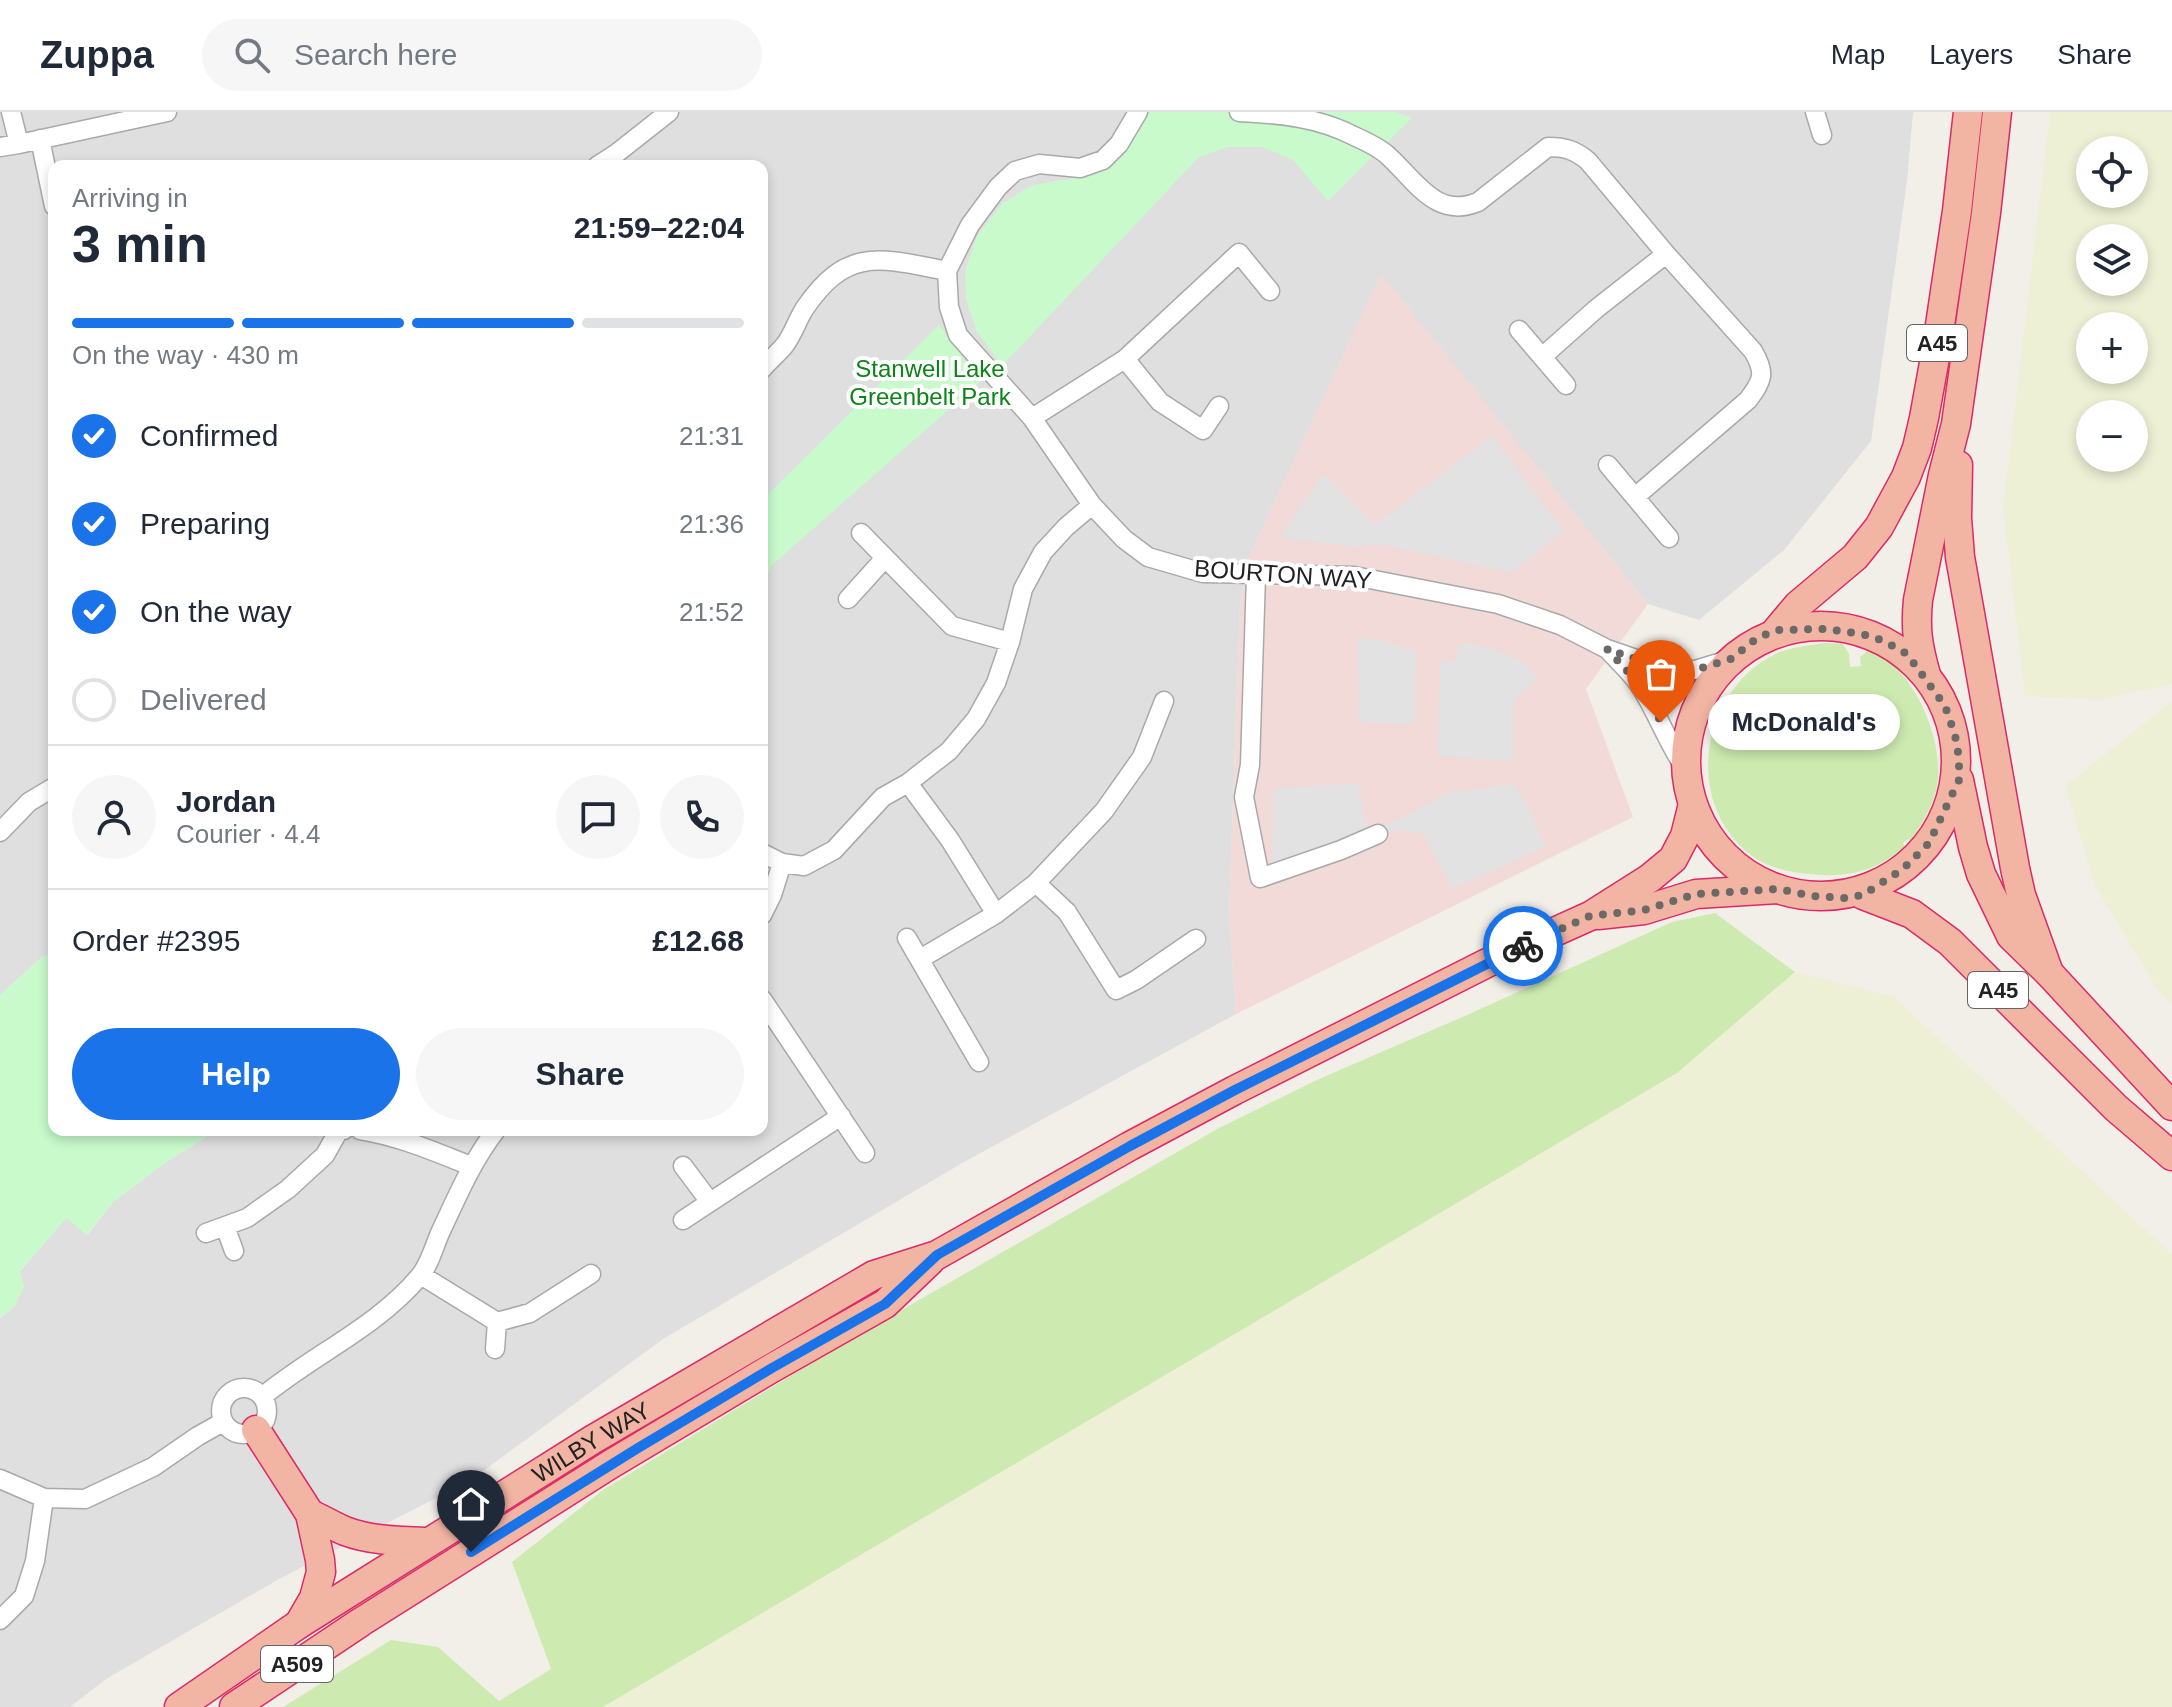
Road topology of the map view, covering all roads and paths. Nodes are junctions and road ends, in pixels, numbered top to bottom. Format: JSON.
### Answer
{"nodes":[{"id":1,"x":11,"y":112,"type":"edge"},
{"id":2,"x":167,"y":112,"type":"edge"},
{"id":3,"x":669,"y":112,"type":"edge"},
{"id":4,"x":1138,"y":112,"type":"edge"},
{"id":5,"x":1239,"y":112,"type":"edge"},
{"id":6,"x":1815,"y":112,"type":"edge"},
{"id":7,"x":1968,"y":112,"type":"edge"},
{"id":8,"x":1997,"y":112,"type":"edge"},
{"id":9,"x":1822,"y":135,"type":"dead end"},
{"id":10,"x":40,"y":139,"type":"junction"},
{"id":11,"x":19,"y":144,"type":"junction"},
{"id":12,"x":0,"y":147,"type":"edge"},
{"id":13,"x":606,"y":160,"type":"edge"},
{"id":14,"x":48,"y":177,"type":"edge"},
{"id":15,"x":1666,"y":254,"type":"junction"},
{"id":16,"x":947,"y":271,"type":"junction"},
{"id":17,"x":1270,"y":291,"type":"dead end"},
{"id":18,"x":1519,"y":330,"type":"dead end"},
{"id":19,"x":1542,"y":357,"type":"junction"},
{"id":20,"x":1125,"y":359,"type":"junction"},
{"id":21,"x":768,"y":363,"type":"edge"},
{"id":22,"x":1566,"y":385,"type":"dead end"},
{"id":23,"x":1219,"y":406,"type":"dead end"},
{"id":24,"x":1032,"y":418,"type":"junction"},
{"id":25,"x":1956,"y":424,"type":"junction"},
{"id":26,"x":1608,"y":465,"type":"dead end"},
{"id":27,"x":1635,"y":497,"type":"junction"},
{"id":28,"x":1092,"y":505,"type":"junction"},
{"id":29,"x":861,"y":533,"type":"dead end"},
{"id":30,"x":1669,"y":538,"type":"dead end"},
{"id":31,"x":885,"y":558,"type":"junction"},
{"id":32,"x":1256,"y":575,"type":"junction"},
{"id":33,"x":848,"y":599,"type":"dead end"},
{"id":34,"x":1777,"y":630,"type":"junction"},
{"id":35,"x":1010,"y":642,"type":"junction"},
{"id":36,"x":1607,"y":649,"type":"junction"},
{"id":37,"x":1731,"y":659,"type":"junction"},
{"id":38,"x":1928,"y":681,"type":"junction"},
{"id":39,"x":1164,"y":701,"type":"dead end"},
{"id":40,"x":1685,"y":768,"type":"junction"},
{"id":41,"x":1959,"y":780,"type":"junction"},
{"id":42,"x":908,"y":783,"type":"junction"},
{"id":43,"x":48,"y":791,"type":"edge"},
{"id":44,"x":1692,"y":808,"type":"junction"},
{"id":45,"x":0,"y":832,"type":"edge"},
{"id":46,"x":1378,"y":834,"type":"dead end"},
{"id":47,"x":768,"y":856,"type":"edge"},
{"id":48,"x":782,"y":863,"type":"junction"},
{"id":49,"x":1036,"y":883,"type":"junction"},
{"id":50,"x":1778,"y":889,"type":"junction"},
{"id":51,"x":1863,"y":895,"type":"junction"},
{"id":52,"x":768,"y":903,"type":"edge"},
{"id":53,"x":996,"y":914,"type":"junction"},
{"id":54,"x":1590,"y":916,"type":"junction"},
{"id":55,"x":907,"y":938,"type":"dead end"},
{"id":56,"x":1196,"y":939,"type":"dead end"},
{"id":57,"x":920,"y":959,"type":"junction"},
{"id":58,"x":2049,"y":973,"type":"junction"},
{"id":59,"x":768,"y":1008,"type":"edge"},
{"id":60,"x":979,"y":1062,"type":"dead end"},
{"id":61,"x":2172,"y":1106,"type":"edge"},
{"id":62,"x":841,"y":1116,"type":"junction"},
{"id":63,"x":336,"y":1136,"type":"edge"},
{"id":64,"x":388,"y":1136,"type":"edge"},
{"id":65,"x":492,"y":1136,"type":"edge"},
{"id":66,"x":865,"y":1153,"type":"dead end"},
{"id":67,"x":2172,"y":1156,"type":"edge"},
{"id":68,"x":471,"y":1166,"type":"junction"},
{"id":69,"x":683,"y":1166,"type":"dead end"},
{"id":70,"x":710,"y":1202,"type":"junction"},
{"id":71,"x":683,"y":1220,"type":"dead end"},
{"id":72,"x":225,"y":1226,"type":"junction"},
{"id":73,"x":206,"y":1233,"type":"dead end"},
{"id":74,"x":234,"y":1251,"type":"dead end"},
{"id":75,"x":937,"y":1255,"type":"junction"},
{"id":76,"x":591,"y":1274,"type":"dead end"},
{"id":77,"x":421,"y":1275,"type":"junction"},
{"id":78,"x":497,"y":1322,"type":"junction"},
{"id":79,"x":495,"y":1349,"type":"dead end"},
{"id":80,"x":262,"y":1397,"type":"junction"},
{"id":81,"x":223,"y":1422,"type":"junction"},
{"id":82,"x":256,"y":1430,"type":"junction"},
{"id":83,"x":0,"y":1479,"type":"edge"},
{"id":84,"x":44,"y":1498,"type":"junction"},
{"id":85,"x":310,"y":1514,"type":"junction"},
{"id":86,"x":428,"y":1542,"type":"junction"},
{"id":87,"x":0,"y":1620,"type":"edge"},
{"id":88,"x":299,"y":1624,"type":"junction"},
{"id":89,"x":179,"y":1707,"type":"edge"},
{"id":90,"x":234,"y":1707,"type":"edge"}],
"edges":[{"from":1,"to":11,"type":"street"},
{"from":2,"to":10,"type":"street"},
{"from":3,"to":13,"type":"street"},
{"from":4,"to":16,"type":"street"},
{"from":5,"to":15,"type":"street"},
{"from":6,"to":9,"type":"street"},
{"from":7,"to":34,"type":"highway","number":"A45"},
{"from":8,"to":25,"type":"highway","number":"A45"},
{"from":10,"to":11,"type":"street"},
{"from":10,"to":14,"type":"street"},
{"from":11,"to":12,"type":"street"},
{"from":15,"to":19,"type":"street"},
{"from":15,"to":27,"type":"street"},
{"from":16,"to":21,"type":"street"},
{"from":16,"to":24,"type":"street","name":"BOURTON WAY"},
{"from":17,"to":20,"type":"street"},
{"from":18,"to":19,"type":"street"},
{"from":19,"to":22,"type":"street"},
{"from":20,"to":23,"type":"street"},
{"from":20,"to":24,"type":"street"},
{"from":24,"to":28,"type":"street","name":"BOURTON WAY"},
{"from":25,"to":38,"type":"highway","number":"A45"},
{"from":25,"to":58,"type":"highway","number":"A45"},
{"from":26,"to":27,"type":"street"},
{"from":27,"to":30,"type":"street"},
{"from":28,"to":32,"type":"street","name":"BOURTON WAY"},
{"from":28,"to":35,"type":"street"},
{"from":29,"to":31,"type":"street"},
{"from":31,"to":33,"type":"street"},
{"from":31,"to":35,"type":"street"},
{"from":32,"to":36,"type":"street","name":"BOURTON WAY"},
{"from":32,"to":46,"type":"street"},
{"from":34,"to":37,"type":"highway"},
{"from":34,"to":38,"type":"highway"},
{"from":35,"to":42,"type":"street"},
{"from":36,"to":37,"type":"street","name":"BOURTON WAY"},
{"from":36,"to":40,"type":"street","name":"BOURTON WAY"},
{"from":37,"to":40,"type":"highway"},
{"from":38,"to":41,"type":"highway"},
{"from":39,"to":49,"type":"street"},
{"from":40,"to":44,"type":"highway"},
{"from":41,"to":51,"type":"highway"},
{"from":41,"to":58,"type":"highway","number":"A45"},
{"from":42,"to":48,"type":"street"},
{"from":42,"to":53,"type":"street"},
{"from":43,"to":45,"type":"street"},
{"from":44,"to":50,"type":"highway"},
{"from":44,"to":54,"type":"highway","name":"WILBY WAY","number":"A509"},
{"from":47,"to":48,"type":"street"},
{"from":48,"to":52,"type":"street"},
{"from":49,"to":53,"type":"street"},
{"from":49,"to":56,"type":"street"},
{"from":50,"to":51,"type":"highway"},
{"from":50,"to":54,"type":"highway","name":"WILBY WAY","number":"A509"},
{"from":51,"to":67,"type":"highway","number":"A45"},
{"from":53,"to":57,"type":"street"},
{"from":54,"to":75,"type":"highway","name":"WILBY WAY","number":"A509"},
{"from":55,"to":57,"type":"street"},
{"from":57,"to":60,"type":"street"},
{"from":58,"to":61,"type":"highway","number":"A45"},
{"from":59,"to":62,"type":"street"},
{"from":62,"to":66,"type":"street"},
{"from":62,"to":70,"type":"street"},
{"from":63,"to":72,"type":"street"},
{"from":64,"to":68,"type":"street"},
{"from":65,"to":68,"type":"street"},
{"from":68,"to":77,"type":"street"},
{"from":69,"to":70,"type":"street"},
{"from":70,"to":71,"type":"street"},
{"from":72,"to":73,"type":"street"},
{"from":72,"to":74,"type":"street"},
{"from":75,"to":86,"type":"highway","name":"WILBY WAY","number":"A509"},
{"from":75,"to":90,"type":"highway","name":"WILBY WAY","number":"A509"},
{"from":76,"to":78,"type":"street"},
{"from":77,"to":78,"type":"street"},
{"from":77,"to":80,"type":"street"},
{"from":78,"to":79,"type":"street"},
{"from":80,"to":81,"type":"street"},
{"from":80,"to":82,"type":"street"},
{"from":81,"to":82,"type":"street"},
{"from":81,"to":84,"type":"street"},
{"from":82,"to":85,"type":"highway"},
{"from":83,"to":84,"type":"street"},
{"from":84,"to":87,"type":"street"},
{"from":85,"to":86,"type":"highway"},
{"from":85,"to":88,"type":"highway"},
{"from":86,"to":88,"type":"highway","name":"WILBY WAY","number":"A509"},
{"from":88,"to":89,"type":"highway","name":"WILBY WAY","number":"A509"}]}
